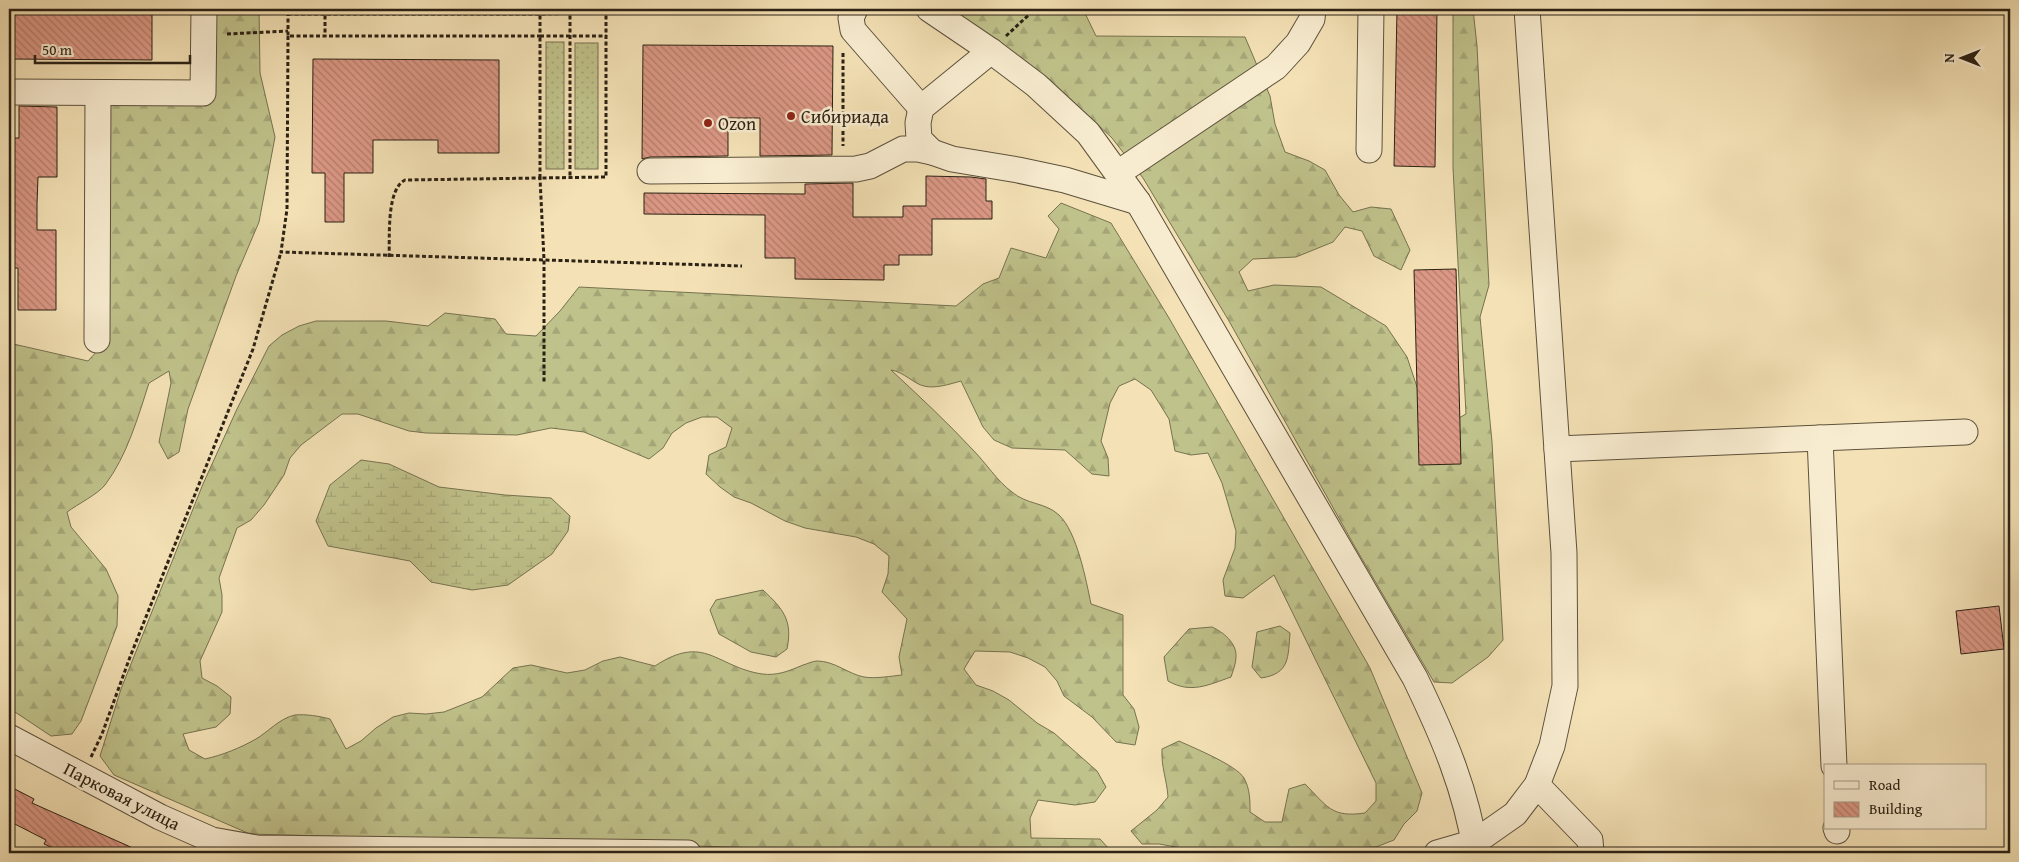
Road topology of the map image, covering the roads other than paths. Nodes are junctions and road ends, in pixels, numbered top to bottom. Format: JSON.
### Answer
{"nodes":[{"id":1,"x":204,"y":9,"type":"edge"},
{"id":2,"x":929,"y":9,"type":"edge"},
{"id":3,"x":1313,"y":9,"type":"edge"},
{"id":4,"x":1372,"y":9,"type":"edge"},
{"id":5,"x":1527,"y":9,"type":"edge"},
{"id":6,"x":854,"y":10,"type":"edge"},
{"id":7,"x":991,"y":51,"type":"junction"},
{"id":8,"x":9,"y":92,"type":"edge"},
{"id":9,"x":98,"y":93,"type":"junction"},
{"id":10,"x":921,"y":108,"type":"junction"},
{"id":11,"x":1369,"y":150,"type":"dead end"},
{"id":12,"x":932,"y":152,"type":"junction"},
{"id":13,"x":650,"y":171,"type":"dead end"},
{"id":14,"x":1118,"y":173,"type":"junction"},
{"id":15,"x":1138,"y":202,"type":"junction"},
{"id":16,"x":97,"y":340,"type":"dead end"},
{"id":17,"x":1965,"y":432,"type":"dead end"},
{"id":18,"x":1820,"y":438,"type":"junction"},
{"id":19,"x":1557,"y":449,"type":"junction"},
{"id":20,"x":9,"y":737,"type":"edge"},
{"id":21,"x":1834,"y":764,"type":"edge"},
{"id":22,"x":1537,"y":785,"type":"junction"},
{"id":23,"x":1476,"y":848,"type":"edge"},
{"id":24,"x":505,"y":852,"type":"edge"},
{"id":25,"x":688,"y":853,"type":"edge"},
{"id":26,"x":1437,"y":853,"type":"edge"},
{"id":27,"x":1591,"y":853,"type":"edge"}],
"edges":[{"from":1,"to":9,"type":"street"},
{"from":2,"to":7,"type":"street"},
{"from":3,"to":14,"type":"street"},
{"from":4,"to":11,"type":"street"},
{"from":5,"to":19,"type":"street"},
{"from":6,"to":10,"type":"street"},
{"from":7,"to":10,"type":"street"},
{"from":7,"to":14,"type":"street"},
{"from":8,"to":9,"type":"street"},
{"from":9,"to":16,"type":"street"},
{"from":10,"to":12,"type":"street"},
{"from":12,"to":13,"type":"street"},
{"from":12,"to":15,"type":"street"},
{"from":14,"to":15,"type":"street"},
{"from":15,"to":23,"type":"street"},
{"from":17,"to":18,"type":"street"},
{"from":18,"to":19,"type":"street"},
{"from":18,"to":21,"type":"street"},
{"from":19,"to":22,"type":"street"},
{"from":20,"to":24,"type":"street","name":"Парковая улица"},
{"from":22,"to":23,"type":"street"},
{"from":22,"to":27,"type":"street"},
{"from":23,"to":26,"type":"street"},
{"from":24,"to":25,"type":"street","name":"Парковая улица"}]}
